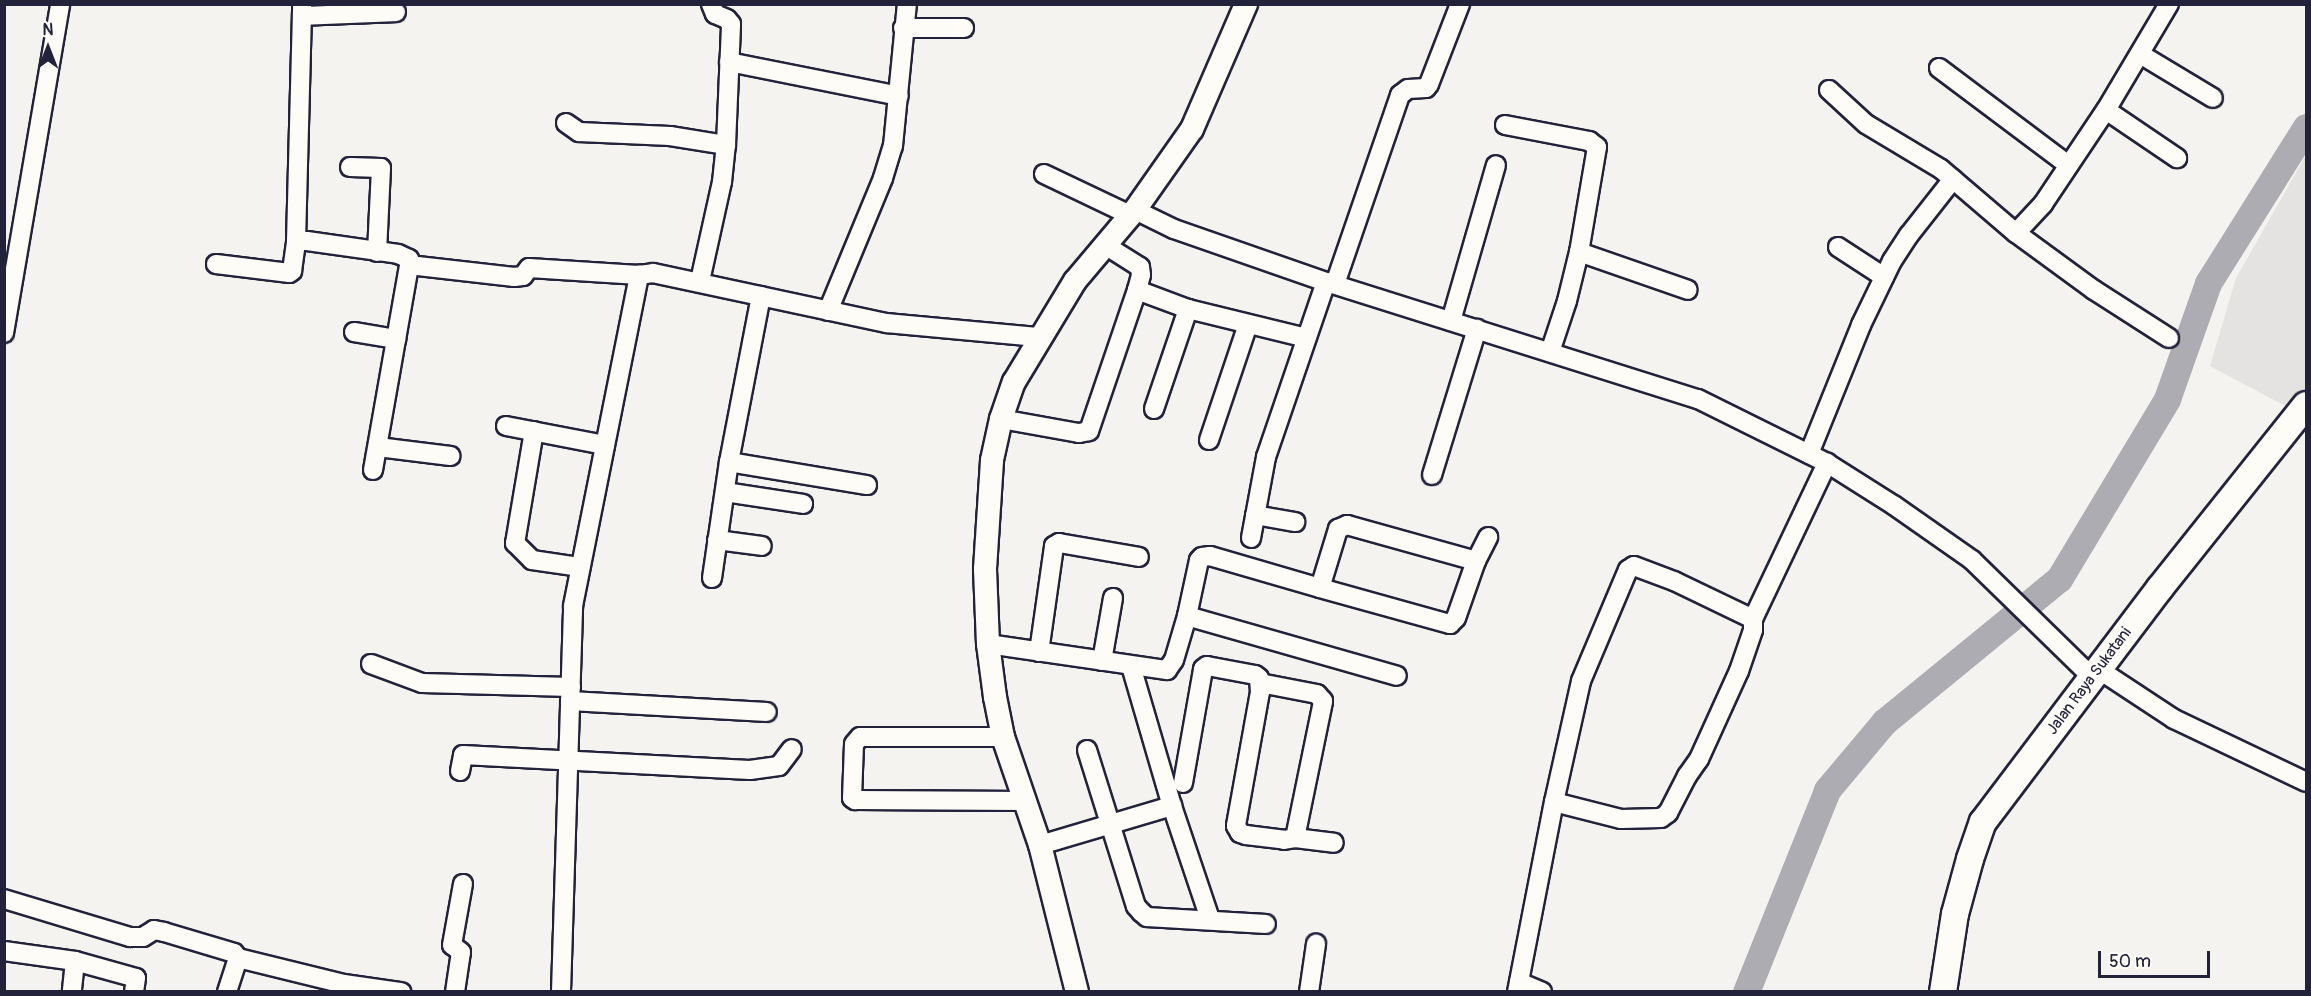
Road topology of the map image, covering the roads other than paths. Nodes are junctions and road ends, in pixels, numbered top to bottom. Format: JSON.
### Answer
{"nodes":[{"id":1,"x":60,"y":4,"type":"edge"},
{"id":2,"x":711,"y":4,"type":"edge"},
{"id":3,"x":907,"y":4,"type":"edge"},
{"id":4,"x":1246,"y":4,"type":"edge"},
{"id":5,"x":1460,"y":4,"type":"edge"},
{"id":6,"x":2169,"y":4,"type":"edge"},
{"id":7,"x":302,"y":10,"type":"edge"},
{"id":8,"x":396,"y":12,"type":"dead end"},
{"id":9,"x":903,"y":28,"type":"junction"},
{"id":10,"x":964,"y":28,"type":"dead end"},
{"id":11,"x":2140,"y":54,"type":"junction"},
{"id":12,"x":729,"y":62,"type":"junction"},
{"id":13,"x":1939,"y":68,"type":"dead end"},
{"id":14,"x":1829,"y":90,"type":"dead end"},
{"id":15,"x":899,"y":96,"type":"junction"},
{"id":16,"x":2213,"y":98,"type":"dead end"},
{"id":17,"x":2106,"y":110,"type":"junction"},
{"id":18,"x":566,"y":123,"type":"dead end"},
{"id":19,"x":1505,"y":124,"type":"dead end"},
{"id":20,"x":726,"y":146,"type":"junction"},
{"id":21,"x":2176,"y":159,"type":"dead end"},
{"id":22,"x":1496,"y":165,"type":"dead end"},
{"id":23,"x":2068,"y":165,"type":"junction"},
{"id":24,"x":350,"y":167,"type":"dead end"},
{"id":25,"x":1044,"y":174,"type":"dead end"},
{"id":26,"x":1953,"y":179,"type":"junction"},
{"id":27,"x":1132,"y":212,"type":"junction"},
{"id":28,"x":2016,"y":233,"type":"junction"},
{"id":29,"x":296,"y":241,"type":"junction"},
{"id":30,"x":1105,"y":245,"type":"junction"},
{"id":31,"x":1838,"y":247,"type":"dead end"},
{"id":32,"x":377,"y":252,"type":"junction"},
{"id":33,"x":1579,"y":252,"type":"junction"},
{"id":34,"x":216,"y":264,"type":"dead end"},
{"id":35,"x":409,"y":265,"type":"junction"},
{"id":36,"x":639,"y":275,"type":"junction"},
{"id":37,"x":1884,"y":277,"type":"junction"},
{"id":38,"x":700,"y":281,"type":"junction"},
{"id":39,"x":1331,"y":283,"type":"junction"},
{"id":40,"x":1137,"y":290,"type":"junction"},
{"id":41,"x":1688,"y":290,"type":"dead end"},
{"id":42,"x":761,"y":296,"type":"junction"},
{"id":43,"x":1188,"y":309,"type":"junction"},
{"id":44,"x":828,"y":311,"type":"junction"},
{"id":45,"x":1451,"y":321,"type":"junction"},
{"id":46,"x":1248,"y":324,"type":"junction"},
{"id":47,"x":1477,"y":329,"type":"junction"},
{"id":48,"x":354,"y":332,"type":"dead end"},
{"id":49,"x":4,"y":333,"type":"edge"},
{"id":50,"x":1039,"y":337,"type":"junction"},
{"id":51,"x":1307,"y":338,"type":"junction"},
{"id":52,"x":2169,"y":338,"type":"dead end"},
{"id":53,"x":396,"y":339,"type":"junction"},
{"id":54,"x":1550,"y":352,"type":"junction"},
{"id":55,"x":2307,"y":405,"type":"edge"},
{"id":56,"x":1155,"y":409,"type":"dead end"},
{"id":57,"x":1001,"y":419,"type":"junction"},
{"id":58,"x":506,"y":426,"type":"dead end"},
{"id":59,"x":534,"y":431,"type":"junction"},
{"id":60,"x":1209,"y":440,"type":"dead end"},
{"id":61,"x":605,"y":445,"type":"junction"},
{"id":62,"x":378,"y":447,"type":"junction"},
{"id":63,"x":1809,"y":454,"type":"junction"},
{"id":64,"x":450,"y":456,"type":"dead end"},
{"id":65,"x":729,"y":462,"type":"junction"},
{"id":66,"x":1827,"y":464,"type":"junction"},
{"id":67,"x":373,"y":470,"type":"dead end"},
{"id":68,"x":1432,"y":476,"type":"dead end"},
{"id":69,"x":867,"y":485,"type":"dead end"},
{"id":70,"x":725,"y":492,"type":"junction"},
{"id":71,"x":803,"y":504,"type":"dead end"},
{"id":72,"x":1255,"y":515,"type":"junction"},
{"id":73,"x":1295,"y":522,"type":"dead end"},
{"id":74,"x":1488,"y":537,"type":"dead end"},
{"id":75,"x":1251,"y":538,"type":"dead end"},
{"id":76,"x":717,"y":540,"type":"junction"},
{"id":77,"x":762,"y":546,"type":"dead end"},
{"id":78,"x":1139,"y":557,"type":"dead end"},
{"id":79,"x":1476,"y":561,"type":"junction"},
{"id":80,"x":580,"y":567,"type":"junction"},
{"id":81,"x":712,"y":578,"type":"dead end"},
{"id":82,"x":1320,"y":588,"type":"junction"},
{"id":83,"x":1113,"y":598,"type":"dead end"},
{"id":84,"x":1187,"y":616,"type":"junction"},
{"id":85,"x":1753,"y":619,"type":"junction"},
{"id":86,"x":988,"y":644,"type":"junction"},
{"id":87,"x":1039,"y":652,"type":"junction"},
{"id":88,"x":1102,"y":661,"type":"junction"},
{"id":89,"x":371,"y":664,"type":"dead end"},
{"id":90,"x":1131,"y":666,"type":"junction"},
{"id":91,"x":1170,"y":666,"type":"junction"},
{"id":92,"x":2095,"y":673,"type":"junction"},
{"id":93,"x":1202,"y":675,"type":"junction"},
{"id":94,"x":1397,"y":675,"type":"dead end"},
{"id":95,"x":1260,"y":683,"type":"junction"},
{"id":96,"x":570,"y":694,"type":"junction"},
{"id":97,"x":767,"y":712,"type":"dead end"},
{"id":98,"x":1003,"y":737,"type":"junction"},
{"id":99,"x":792,"y":749,"type":"dead end"},
{"id":100,"x":1086,"y":750,"type":"dead end"},
{"id":101,"x":569,"y":759,"type":"junction"},
{"id":102,"x":460,"y":771,"type":"dead end"},
{"id":103,"x":2307,"y":782,"type":"edge"},
{"id":104,"x":1183,"y":783,"type":"dead end"},
{"id":105,"x":1025,"y":801,"type":"junction"},
{"id":106,"x":1554,"y":802,"type":"junction"},
{"id":107,"x":1172,"y":806,"type":"junction"},
{"id":108,"x":1111,"y":826,"type":"junction"},
{"id":109,"x":1295,"y":838,"type":"junction"},
{"id":110,"x":1334,"y":843,"type":"dead end"},
{"id":111,"x":1040,"y":845,"type":"junction"},
{"id":112,"x":463,"y":884,"type":"dead end"},
{"id":113,"x":4,"y":899,"type":"edge"},
{"id":114,"x":1210,"y":919,"type":"junction"},
{"id":115,"x":1266,"y":924,"type":"dead end"},
{"id":116,"x":1316,"y":944,"type":"dead end"},
{"id":117,"x":4,"y":951,"type":"edge"},
{"id":118,"x":238,"y":958,"type":"junction"},
{"id":119,"x":75,"y":962,"type":"junction"},
{"id":120,"x":1518,"y":987,"type":"edge"},
{"id":121,"x":72,"y":992,"type":"edge"},
{"id":122,"x":134,"y":992,"type":"edge"},
{"id":123,"x":227,"y":992,"type":"edge"},
{"id":124,"x":401,"y":992,"type":"edge"},
{"id":125,"x":455,"y":992,"type":"edge"},
{"id":126,"x":561,"y":992,"type":"edge"},
{"id":127,"x":1077,"y":992,"type":"edge"},
{"id":128,"x":1309,"y":992,"type":"edge"},
{"id":129,"x":1542,"y":992,"type":"edge"},
{"id":130,"x":1943,"y":992,"type":"edge"}],
"edges":[{"from":1,"to":49,"type":"street"},
{"from":2,"to":12,"type":"street"},
{"from":3,"to":9,"type":"street"},
{"from":4,"to":27,"type":"street"},
{"from":5,"to":39,"type":"street"},
{"from":6,"to":11,"type":"street"},
{"from":7,"to":8,"type":"street"},
{"from":7,"to":29,"type":"street"},
{"from":9,"to":10,"type":"street"},
{"from":9,"to":15,"type":"street"},
{"from":11,"to":16,"type":"street"},
{"from":11,"to":17,"type":"street"},
{"from":12,"to":15,"type":"street"},
{"from":12,"to":20,"type":"street"},
{"from":13,"to":23,"type":"street"},
{"from":14,"to":26,"type":"street"},
{"from":15,"to":44,"type":"street"},
{"from":17,"to":21,"type":"street"},
{"from":17,"to":23,"type":"street"},
{"from":18,"to":20,"type":"street"},
{"from":19,"to":33,"type":"street"},
{"from":20,"to":38,"type":"street"},
{"from":22,"to":45,"type":"street"},
{"from":23,"to":28,"type":"street"},
{"from":24,"to":32,"type":"street"},
{"from":25,"to":27,"type":"street"},
{"from":26,"to":28,"type":"street"},
{"from":26,"to":37,"type":"street"},
{"from":27,"to":30,"type":"street"},
{"from":27,"to":39,"type":"street"},
{"from":28,"to":52,"type":"street"},
{"from":29,"to":32,"type":"street"},
{"from":29,"to":34,"type":"street"},
{"from":30,"to":40,"type":"street"},
{"from":30,"to":50,"type":"street"},
{"from":31,"to":37,"type":"street"},
{"from":32,"to":35,"type":"street"},
{"from":33,"to":41,"type":"street"},
{"from":33,"to":54,"type":"street"},
{"from":35,"to":36,"type":"street"},
{"from":35,"to":53,"type":"street"},
{"from":36,"to":38,"type":"street"},
{"from":36,"to":61,"type":"street"},
{"from":37,"to":63,"type":"street"},
{"from":38,"to":42,"type":"street"},
{"from":39,"to":45,"type":"street"},
{"from":39,"to":51,"type":"street"},
{"from":40,"to":43,"type":"street"},
{"from":40,"to":57,"type":"street"},
{"from":42,"to":44,"type":"street"},
{"from":42,"to":65,"type":"street"},
{"from":43,"to":46,"type":"street"},
{"from":43,"to":56,"type":"street"},
{"from":44,"to":50,"type":"street"},
{"from":45,"to":47,"type":"street"},
{"from":46,"to":51,"type":"street"},
{"from":46,"to":60,"type":"street"},
{"from":47,"to":54,"type":"street"},
{"from":47,"to":68,"type":"street"},
{"from":48,"to":53,"type":"street"},
{"from":50,"to":57,"type":"street"},
{"from":51,"to":72,"type":"street"},
{"from":53,"to":62,"type":"street"},
{"from":54,"to":63,"type":"street"},
{"from":55,"to":92,"type":"main road","name":"Jalan Raya Sukatani"},
{"from":57,"to":86,"type":"street"},
{"from":58,"to":59,"type":"street"},
{"from":59,"to":61,"type":"street"},
{"from":59,"to":80,"type":"street"},
{"from":61,"to":80,"type":"street"},
{"from":62,"to":64,"type":"street"},
{"from":62,"to":67,"type":"street"},
{"from":63,"to":66,"type":"street"},
{"from":65,"to":69,"type":"street"},
{"from":65,"to":70,"type":"street"},
{"from":66,"to":85,"type":"street"},
{"from":66,"to":92,"type":"street"},
{"from":70,"to":71,"type":"street"},
{"from":70,"to":76,"type":"street"},
{"from":72,"to":73,"type":"street"},
{"from":72,"to":75,"type":"street"},
{"from":74,"to":79,"type":"street"},
{"from":76,"to":77,"type":"street"},
{"from":76,"to":81,"type":"street"},
{"from":78,"to":87,"type":"street"},
{"from":79,"to":82,"type":"street"},
{"from":79,"to":82,"type":"street"},
{"from":80,"to":96,"type":"street"},
{"from":82,"to":84,"type":"street"},
{"from":83,"to":88,"type":"street"},
{"from":84,"to":91,"type":"street"},
{"from":84,"to":94,"type":"street"},
{"from":85,"to":106,"type":"street"},
{"from":85,"to":106,"type":"street"},
{"from":86,"to":87,"type":"street"},
{"from":86,"to":98,"type":"street"},
{"from":87,"to":88,"type":"street"},
{"from":88,"to":90,"type":"street"},
{"from":89,"to":96,"type":"street"},
{"from":90,"to":91,"type":"street"},
{"from":90,"to":107,"type":"street"},
{"from":91,"to":93,"type":"street"},
{"from":92,"to":103,"type":"street"},
{"from":92,"to":130,"type":"main road","name":"Jalan Raya Sukatani"},
{"from":93,"to":95,"type":"street"},
{"from":93,"to":104,"type":"street"},
{"from":95,"to":109,"type":"street"},
{"from":95,"to":109,"type":"street"},
{"from":96,"to":97,"type":"street"},
{"from":96,"to":101,"type":"street"},
{"from":98,"to":105,"type":"street"},
{"from":98,"to":105,"type":"street"},
{"from":99,"to":101,"type":"street"},
{"from":100,"to":108,"type":"street"},
{"from":101,"to":102,"type":"street"},
{"from":101,"to":126,"type":"street"},
{"from":105,"to":111,"type":"street"},
{"from":106,"to":120,"type":"street"},
{"from":107,"to":108,"type":"street"},
{"from":107,"to":114,"type":"street"},
{"from":108,"to":111,"type":"street"},
{"from":108,"to":114,"type":"street"},
{"from":109,"to":110,"type":"street"},
{"from":111,"to":127,"type":"street"},
{"from":112,"to":125,"type":"street"},
{"from":113,"to":118,"type":"street"},
{"from":114,"to":115,"type":"street"},
{"from":116,"to":128,"type":"street"},
{"from":117,"to":119,"type":"street"},
{"from":118,"to":123,"type":"street"},
{"from":118,"to":124,"type":"street"},
{"from":119,"to":121,"type":"street"},
{"from":119,"to":122,"type":"street"},
{"from":120,"to":129,"type":"street"}]}
